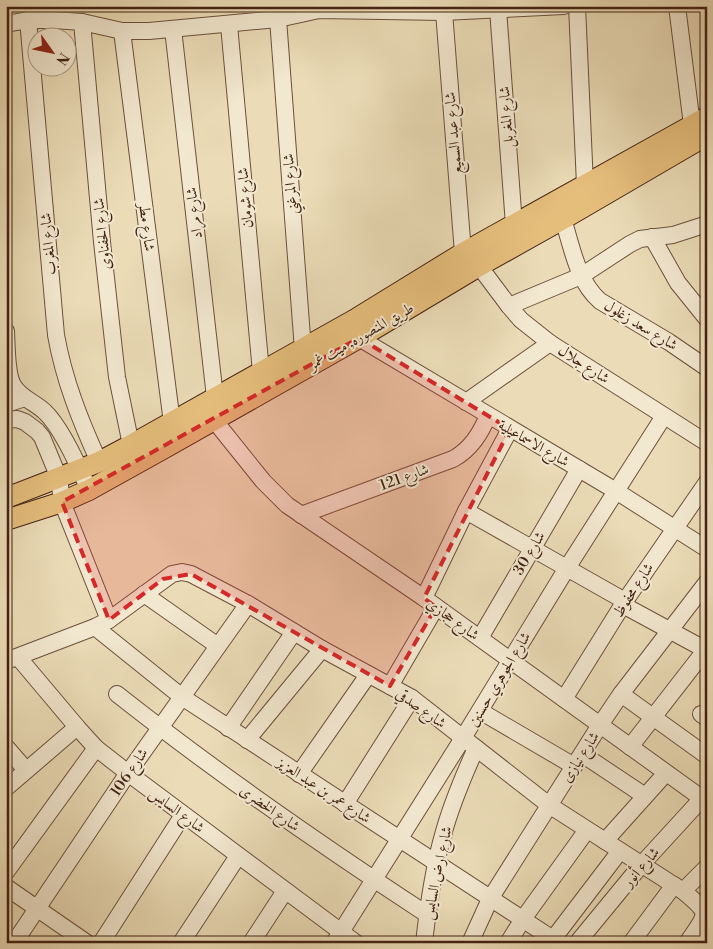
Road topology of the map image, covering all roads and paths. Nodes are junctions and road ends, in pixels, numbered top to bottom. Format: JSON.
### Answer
{"nodes":[{"id":1,"x":564,"y":6,"type":"edge"},
{"id":2,"x":577,"y":6,"type":"edge"},
{"id":3,"x":677,"y":6,"type":"edge"},
{"id":4,"x":498,"y":9,"type":"junction"},
{"id":5,"x":444,"y":12,"type":"junction"},
{"id":6,"x":278,"y":18,"type":"junction"},
{"id":7,"x":28,"y":20,"type":"junction"},
{"id":8,"x":82,"y":22,"type":"junction"},
{"id":9,"x":6,"y":24,"type":"edge"},
{"id":10,"x":229,"y":24,"type":"junction"},
{"id":11,"x":173,"y":29,"type":"junction"},
{"id":12,"x":122,"y":31,"type":"junction"},
{"id":13,"x":702,"y":126,"type":"edge"},
{"id":14,"x":585,"y":185,"type":"junction"},
{"id":15,"x":563,"y":220,"type":"junction"},
{"id":16,"x":707,"y":224,"type":"edge"},
{"id":17,"x":514,"y":225,"type":"junction"},
{"id":18,"x":652,"y":237,"type":"junction"},
{"id":19,"x":471,"y":260,"type":"junction"},
{"id":20,"x":581,"y":276,"type":"junction"},
{"id":21,"x":509,"y":306,"type":"junction"},
{"id":22,"x":707,"y":319,"type":"edge"},
{"id":23,"x":6,"y":331,"type":"edge"},
{"id":24,"x":359,"y":338,"type":"junction"},
{"id":25,"x":550,"y":342,"type":"junction"},
{"id":26,"x":302,"y":350,"type":"junction"},
{"id":27,"x":707,"y":368,"type":"edge"},
{"id":28,"x":261,"y":372,"type":"junction"},
{"id":29,"x":215,"y":397,"type":"junction"},
{"id":30,"x":25,"y":398,"type":"junction"},
{"id":31,"x":466,"y":402,"type":"junction"},
{"id":32,"x":6,"y":404,"type":"edge"},
{"id":33,"x":488,"y":416,"type":"junction"},
{"id":34,"x":664,"y":416,"type":"junction"},
{"id":35,"x":6,"y":420,"type":"edge"},
{"id":36,"x":214,"y":420,"type":"junction"},
{"id":37,"x":172,"y":423,"type":"junction"},
{"id":38,"x":510,"y":429,"type":"junction"},
{"id":39,"x":707,"y":443,"type":"edge"},
{"id":40,"x":131,"y":445,"type":"junction"},
{"id":41,"x":99,"y":462,"type":"junction"},
{"id":42,"x":80,"y":469,"type":"junction"},
{"id":43,"x":579,"y":469,"type":"junction"},
{"id":44,"x":59,"y":478,"type":"junction"},
{"id":45,"x":707,"y":482,"type":"edge"},
{"id":46,"x":89,"y":490,"type":"junction"},
{"id":47,"x":616,"y":491,"type":"junction"},
{"id":48,"x":6,"y":498,"type":"edge"},
{"id":49,"x":62,"y":502,"type":"junction"},
{"id":50,"x":466,"y":511,"type":"junction"},
{"id":51,"x":301,"y":515,"type":"junction"},
{"id":52,"x":6,"y":520,"type":"edge"},
{"id":53,"x":675,"y":528,"type":"junction"},
{"id":54,"x":533,"y":548,"type":"junction"},
{"id":55,"x":707,"y":549,"type":"edge"},
{"id":56,"x":567,"y":568,"type":"junction"},
{"id":57,"x":707,"y":582,"type":"edge"},
{"id":58,"x":144,"y":594,"type":"junction"},
{"id":59,"x":430,"y":602,"type":"junction"},
{"id":60,"x":624,"y":603,"type":"junction"},
{"id":61,"x":248,"y":604,"type":"junction"},
{"id":62,"x":102,"y":623,"type":"junction"},
{"id":63,"x":670,"y":630,"type":"junction"},
{"id":64,"x":294,"y":632,"type":"junction"},
{"id":65,"x":480,"y":638,"type":"junction"},
{"id":66,"x":218,"y":646,"type":"junction"},
{"id":67,"x":322,"y":649,"type":"junction"},
{"id":68,"x":706,"y":649,"type":"edge"},
{"id":69,"x":12,"y":659,"type":"edge"},
{"id":70,"x":510,"y":661,"type":"junction"},
{"id":71,"x":368,"y":675,"type":"junction"},
{"id":72,"x":390,"y":686,"type":"junction"},
{"id":73,"x":117,"y":694,"type":"dead end"},
{"id":74,"x":621,"y":694,"type":"junction"},
{"id":75,"x":182,"y":697,"type":"junction"},
{"id":76,"x":412,"y":698,"type":"junction"},
{"id":77,"x":564,"y":699,"type":"junction"},
{"id":78,"x":480,"y":711,"type":"junction"},
{"id":79,"x":653,"y":717,"type":"junction"},
{"id":80,"x":600,"y":725,"type":"junction"},
{"id":81,"x":77,"y":727,"type":"junction"},
{"id":82,"x":160,"y":728,"type":"junction"},
{"id":83,"x":228,"y":728,"type":"junction"},
{"id":84,"x":247,"y":740,"type":"junction"},
{"id":85,"x":470,"y":743,"type":"junction"},
{"id":86,"x":6,"y":747,"type":"edge"},
{"id":87,"x":630,"y":747,"type":"junction"},
{"id":88,"x":96,"y":748,"type":"junction"},
{"id":89,"x":707,"y":756,"type":"edge"},
{"id":90,"x":578,"y":760,"type":"junction"},
{"id":91,"x":26,"y":770,"type":"junction"},
{"id":92,"x":128,"y":773,"type":"junction"},
{"id":93,"x":666,"y":773,"type":"junction"},
{"id":94,"x":299,"y":774,"type":"junction"},
{"id":95,"x":6,"y":788,"type":"edge"},
{"id":96,"x":645,"y":796,"type":"junction"},
{"id":97,"x":705,"y":798,"type":"edge"},
{"id":98,"x":345,"y":804,"type":"junction"},
{"id":99,"x":549,"y":805,"type":"junction"},
{"id":100,"x":183,"y":815,"type":"junction"},
{"id":101,"x":587,"y":830,"type":"junction"},
{"id":102,"x":400,"y":838,"type":"junction"},
{"id":103,"x":605,"y":841,"type":"junction"},
{"id":104,"x":620,"y":851,"type":"junction"},
{"id":105,"x":238,"y":856,"type":"junction"},
{"id":106,"x":436,"y":863,"type":"junction"},
{"id":107,"x":642,"y":864,"type":"junction"},
{"id":108,"x":707,"y":867,"type":"edge"},
{"id":109,"x":6,"y":872,"type":"edge"},
{"id":110,"x":373,"y":880,"type":"junction"},
{"id":111,"x":6,"y":887,"type":"edge"},
{"id":112,"x":679,"y":888,"type":"junction"},
{"id":113,"x":285,"y":891,"type":"junction"},
{"id":114,"x":490,"y":899,"type":"junction"},
{"id":115,"x":37,"y":909,"type":"junction"},
{"id":116,"x":428,"y":915,"type":"junction"},
{"id":117,"x":523,"y":919,"type":"junction"},
{"id":118,"x":337,"y":937,"type":"edge"},
{"id":119,"x":556,"y":941,"type":"edge"},
{"id":120,"x":14,"y":943,"type":"edge"},
{"id":121,"x":87,"y":943,"type":"edge"},
{"id":122,"x":101,"y":943,"type":"edge"},
{"id":123,"x":181,"y":943,"type":"edge"},
{"id":124,"x":252,"y":943,"type":"edge"},
{"id":125,"x":356,"y":943,"type":"edge"},
{"id":126,"x":424,"y":943,"type":"edge"},
{"id":127,"x":470,"y":943,"type":"edge"},
{"id":128,"x":508,"y":943,"type":"edge"},
{"id":129,"x":577,"y":943,"type":"edge"},
{"id":130,"x":631,"y":943,"type":"edge"},
{"id":131,"x":687,"y":943,"type":"edge"}],
"edges":[{"from":1,"to":4,"type":"street"},
{"from":2,"to":14,"type":"street"},
{"from":3,"to":13,"type":"street"},
{"from":4,"to":5,"type":"street"},
{"from":4,"to":17,"type":"street","name":"شارع المغربل"},
{"from":5,"to":6,"type":"street"},
{"from":5,"to":19,"type":"street","name":"شارع عبد السميع"},
{"from":6,"to":10,"type":"street"},
{"from":6,"to":26,"type":"street","name":"شارع المرغني"},
{"from":7,"to":8,"type":"street"},
{"from":7,"to":9,"type":"street"},
{"from":7,"to":41,"type":"street","name":"شارع المغرب"},
{"from":8,"to":12,"type":"street"},
{"from":8,"to":40,"type":"street","name":"شارع الحفناوى"},
{"from":10,"to":11,"type":"street"},
{"from":10,"to":28,"type":"street","name":"شارع شومان"},
{"from":11,"to":12,"type":"street"},
{"from":11,"to":29,"type":"street","name":"شارع مراد"},
{"from":12,"to":37,"type":"street","name":"شارع مطر"},
{"from":13,"to":14,"type":"main road","name":"طريق المنصوره, ميت غمر"},
{"from":13,"to":15,"type":"main road","name":"طريق المنصوره, ميت غمر"},
{"from":14,"to":17,"type":"main road","name":"طريق المنصوره, ميت غمر"},
{"from":15,"to":19,"type":"main road","name":"طريق المنصوره, ميت غمر"},
{"from":15,"to":20,"type":"street","name":"شارع سعد زغلول"},
{"from":16,"to":18,"type":"street"},
{"from":17,"to":19,"type":"main road","name":"طريق المنصوره, ميت غمر"},
{"from":18,"to":20,"type":"street"},
{"from":18,"to":22,"type":"street"},
{"from":19,"to":21,"type":"street","name":"شارع جلال"},
{"from":19,"to":24,"type":"main road","name":"طريق المنصوره, ميت غمر"},
{"from":19,"to":26,"type":"main road","name":"طريق المنصوره, ميت غمر"},
{"from":20,"to":21,"type":"street"},
{"from":20,"to":27,"type":"street","name":"شارع سعد زغلول"},
{"from":21,"to":25,"type":"street","name":"شارع جلال"},
{"from":23,"to":30,"type":"street"},
{"from":24,"to":31,"type":"street","name":"شارع الاسماعيلية"},
{"from":24,"to":36,"type":"main road","name":"طريق المنصوره, ميت غمر"},
{"from":25,"to":31,"type":"street"},
{"from":25,"to":34,"type":"street","name":"شارع جلال"},
{"from":26,"to":28,"type":"main road","name":"طريق المنصوره, ميت غمر"},
{"from":28,"to":29,"type":"main road","name":"طريق المنصوره, ميت غمر"},
{"from":29,"to":37,"type":"main road","name":"طريق المنصوره, ميت غمر"},
{"from":30,"to":32,"type":"street"},
{"from":30,"to":42,"type":"street"},
{"from":31,"to":33,"type":"street","name":"شارع الاسماعيلية"},
{"from":33,"to":38,"type":"street","name":"شارع الاسماعيلية"},
{"from":33,"to":51,"type":"street","name":"شارع 121"},
{"from":34,"to":39,"type":"street","name":"شارع جلال"},
{"from":34,"to":47,"type":"street","name":"شارع الجوهري حسنين"},
{"from":35,"to":44,"type":"street"},
{"from":36,"to":46,"type":"main road","name":"طريق المنصوره, ميت غمر"},
{"from":36,"to":51,"type":"street","name":"شارع حجازي"},
{"from":37,"to":40,"type":"main road","name":"طريق المنصوره, ميت غمر"},
{"from":38,"to":43,"type":"street","name":"شارع الاسماعيلية"},
{"from":38,"to":50,"type":"street"},
{"from":40,"to":41,"type":"main road","name":"طريق المنصوره, ميت غمر"},
{"from":41,"to":42,"type":"main road","name":"طريق المنصوره, ميت غمر"},
{"from":42,"to":44,"type":"main road","name":"طريق المنصوره, ميت غمر"},
{"from":42,"to":46,"type":"street"},
{"from":43,"to":47,"type":"street","name":"شارع الاسماعيلية"},
{"from":43,"to":54,"type":"street","name":"شارع 30"},
{"from":44,"to":48,"type":"main road","name":"طريق المنصوره, ميت غمر"},
{"from":44,"to":49,"type":"street"},
{"from":45,"to":53,"type":"street","name":"شارع محفوظ"},
{"from":46,"to":49,"type":"main road","name":"طريق المنصوره, ميت غمر"},
{"from":47,"to":53,"type":"street","name":"شارع الاسماعيلية"},
{"from":47,"to":56,"type":"street","name":"شارع الجوهري حسنين"},
{"from":49,"to":52,"type":"main road","name":"طريق المنصوره, ميت غمر"},
{"from":49,"to":62,"type":"street"},
{"from":50,"to":54,"type":"street"},
{"from":50,"to":59,"type":"street"},
{"from":51,"to":59,"type":"street","name":"شارع حجازي"},
{"from":53,"to":55,"type":"street","name":"شارع الاسماعيلية"},
{"from":53,"to":60,"type":"street","name":"شارع محفوظ"},
{"from":54,"to":56,"type":"street"},
{"from":54,"to":65,"type":"street","name":"شارع 30"},
{"from":56,"to":60,"type":"street"},
{"from":56,"to":70,"type":"street","name":"شارع الجوهري حسنين"},
{"from":57,"to":63,"type":"street","name":"شارع نيازى"},
{"from":58,"to":61,"type":"street","name":"شارع صدقي"},
{"from":58,"to":62,"type":"street"},
{"from":58,"to":66,"type":"street"},
{"from":59,"to":65,"type":"street","name":"شارع حجازي"},
{"from":59,"to":72,"type":"street"},
{"from":60,"to":63,"type":"street"},
{"from":60,"to":77,"type":"street","name":"شارع محفوظ"},
{"from":61,"to":64,"type":"street","name":"شارع صدقي"},
{"from":61,"to":66,"type":"street","name":"شارع 106"},
{"from":62,"to":69,"type":"street"},
{"from":62,"to":75,"type":"street","name":"شارع عمر بن عبد العزيز"},
{"from":63,"to":68,"type":"street"},
{"from":63,"to":74,"type":"street","name":"شارع نيازى"},
{"from":64,"to":67,"type":"street","name":"شارع صدقي"},
{"from":64,"to":83,"type":"street"},
{"from":65,"to":70,"type":"street","name":"شارع حجازي"},
{"from":66,"to":75,"type":"street","name":"شارع 106"},
{"from":67,"to":71,"type":"street","name":"شارع صدقي"},
{"from":67,"to":84,"type":"street"},
{"from":68,"to":79,"type":"street"},
{"from":69,"to":81,"type":"street","name":"شارع السايس"},
{"from":70,"to":77,"type":"street","name":"شارع حجازي"},
{"from":70,"to":78,"type":"street","name":"شارع الجوهري حسنين"},
{"from":71,"to":72,"type":"street","name":"شارع صدقي"},
{"from":71,"to":94,"type":"street"},
{"from":72,"to":76,"type":"street","name":"شارع صدقي"},
{"from":73,"to":82,"type":"street","name":"شارع الخضرى"},
{"from":74,"to":79,"type":"street"},
{"from":74,"to":80,"type":"street","name":"شارع نيازى"},
{"from":75,"to":82,"type":"street","name":"شارع 106"},
{"from":75,"to":83,"type":"street","name":"شارع عمر بن عبد العزيز"},
{"from":76,"to":85,"type":"street","name":"شارع صدقي"},
{"from":76,"to":98,"type":"street"},
{"from":77,"to":80,"type":"street","name":"شارع حجازي"},
{"from":78,"to":85,"type":"street","name":"شارع الجوهري حسنين"},
{"from":78,"to":90,"type":"street"},
{"from":79,"to":87,"type":"street"},
{"from":79,"to":89,"type":"street"},
{"from":80,"to":87,"type":"street","name":"شارع حجازي"},
{"from":80,"to":90,"type":"street","name":"شارع نيازى"},
{"from":81,"to":88,"type":"street","name":"شارع السايس"},
{"from":81,"to":91,"type":"street"},
{"from":82,"to":92,"type":"street","name":"شارع 106"},
{"from":82,"to":110,"type":"street","name":"شارع الخضرى"},
{"from":83,"to":84,"type":"street","name":"شارع عمر بن عبد العزيز"},
{"from":84,"to":94,"type":"street","name":"شارع عمر بن عبد العزيز"},
{"from":85,"to":99,"type":"street","name":"شارع صدقي"},
{"from":85,"to":102,"type":"street","name":"شارع الجوهري حسنين"},
{"from":85,"to":106,"type":"street","name":"شارع ارض السايس"},
{"from":86,"to":91,"type":"street"},
{"from":87,"to":93,"type":"street","name":"شارع حجازي"},
{"from":88,"to":92,"type":"street","name":"شارع السايس"},
{"from":88,"to":109,"type":"street"},
{"from":90,"to":96,"type":"street"},
{"from":90,"to":99,"type":"street","name":"شارع نيازى"},
{"from":91,"to":95,"type":"street"},
{"from":92,"to":100,"type":"street","name":"شارع السايس"},
{"from":92,"to":115,"type":"street","name":"شارع 106"},
{"from":93,"to":96,"type":"street"},
{"from":93,"to":97,"type":"street","name":"شارع حجازي"},
{"from":94,"to":98,"type":"street","name":"شارع عمر بن عبد العزيز"},
{"from":96,"to":103,"type":"street"},
{"from":97,"to":107,"type":"street","name":"شارع أنور"},
{"from":98,"to":102,"type":"street","name":"شارع عمر بن عبد العزيز"},
{"from":99,"to":101,"type":"street","name":"شارع صدقي"},
{"from":99,"to":114,"type":"street","name":"شارع نيازى"},
{"from":100,"to":105,"type":"street","name":"شارع السايس"},
{"from":100,"to":122,"type":"street"},
{"from":101,"to":103,"type":"street","name":"شارع صدقي"},
{"from":101,"to":117,"type":"street"},
{"from":102,"to":106,"type":"street","name":"شارع عمر بن عبد العزيز"},
{"from":102,"to":110,"type":"street","name":"شارع الجوهري حسنين"},
{"from":103,"to":104,"type":"street","name":"شارع صدقي"},
{"from":104,"to":107,"type":"street","name":"شارع صدقي"},
{"from":104,"to":119,"type":"street"},
{"from":105,"to":113,"type":"street","name":"شارع السايس"},
{"from":105,"to":123,"type":"street"},
{"from":106,"to":114,"type":"street","name":"شارع عمر بن عبد العزيز"},
{"from":106,"to":116,"type":"street","name":"شارع ارض السايس"},
{"from":107,"to":112,"type":"street","name":"شارع صدقي"},
{"from":107,"to":129,"type":"street","name":"شارع أنور"},
{"from":108,"to":112,"type":"street"},
{"from":110,"to":116,"type":"street","name":"شارع الخضرى"},
{"from":110,"to":118,"type":"street","name":"شارع الجوهري حسنين"},
{"from":111,"to":115,"type":"street"},
{"from":112,"to":130,"type":"street"},
{"from":112,"to":131,"type":"street","name":"شارع صدقي"},
{"from":113,"to":118,"type":"street","name":"شارع السايس"},
{"from":113,"to":124,"type":"street"},
{"from":114,"to":117,"type":"street","name":"شارع عمر بن عبد العزيز"},
{"from":114,"to":127,"type":"street","name":"شارع نيازى"},
{"from":115,"to":120,"type":"street","name":"شارع 106"},
{"from":115,"to":121,"type":"street"},
{"from":116,"to":126,"type":"street","name":"شارع ارض السايس"},
{"from":117,"to":119,"type":"street","name":"شارع عمر بن عبد العزيز"},
{"from":117,"to":128,"type":"street"},
{"from":118,"to":125,"type":"street","name":"شارع السايس"}]}
